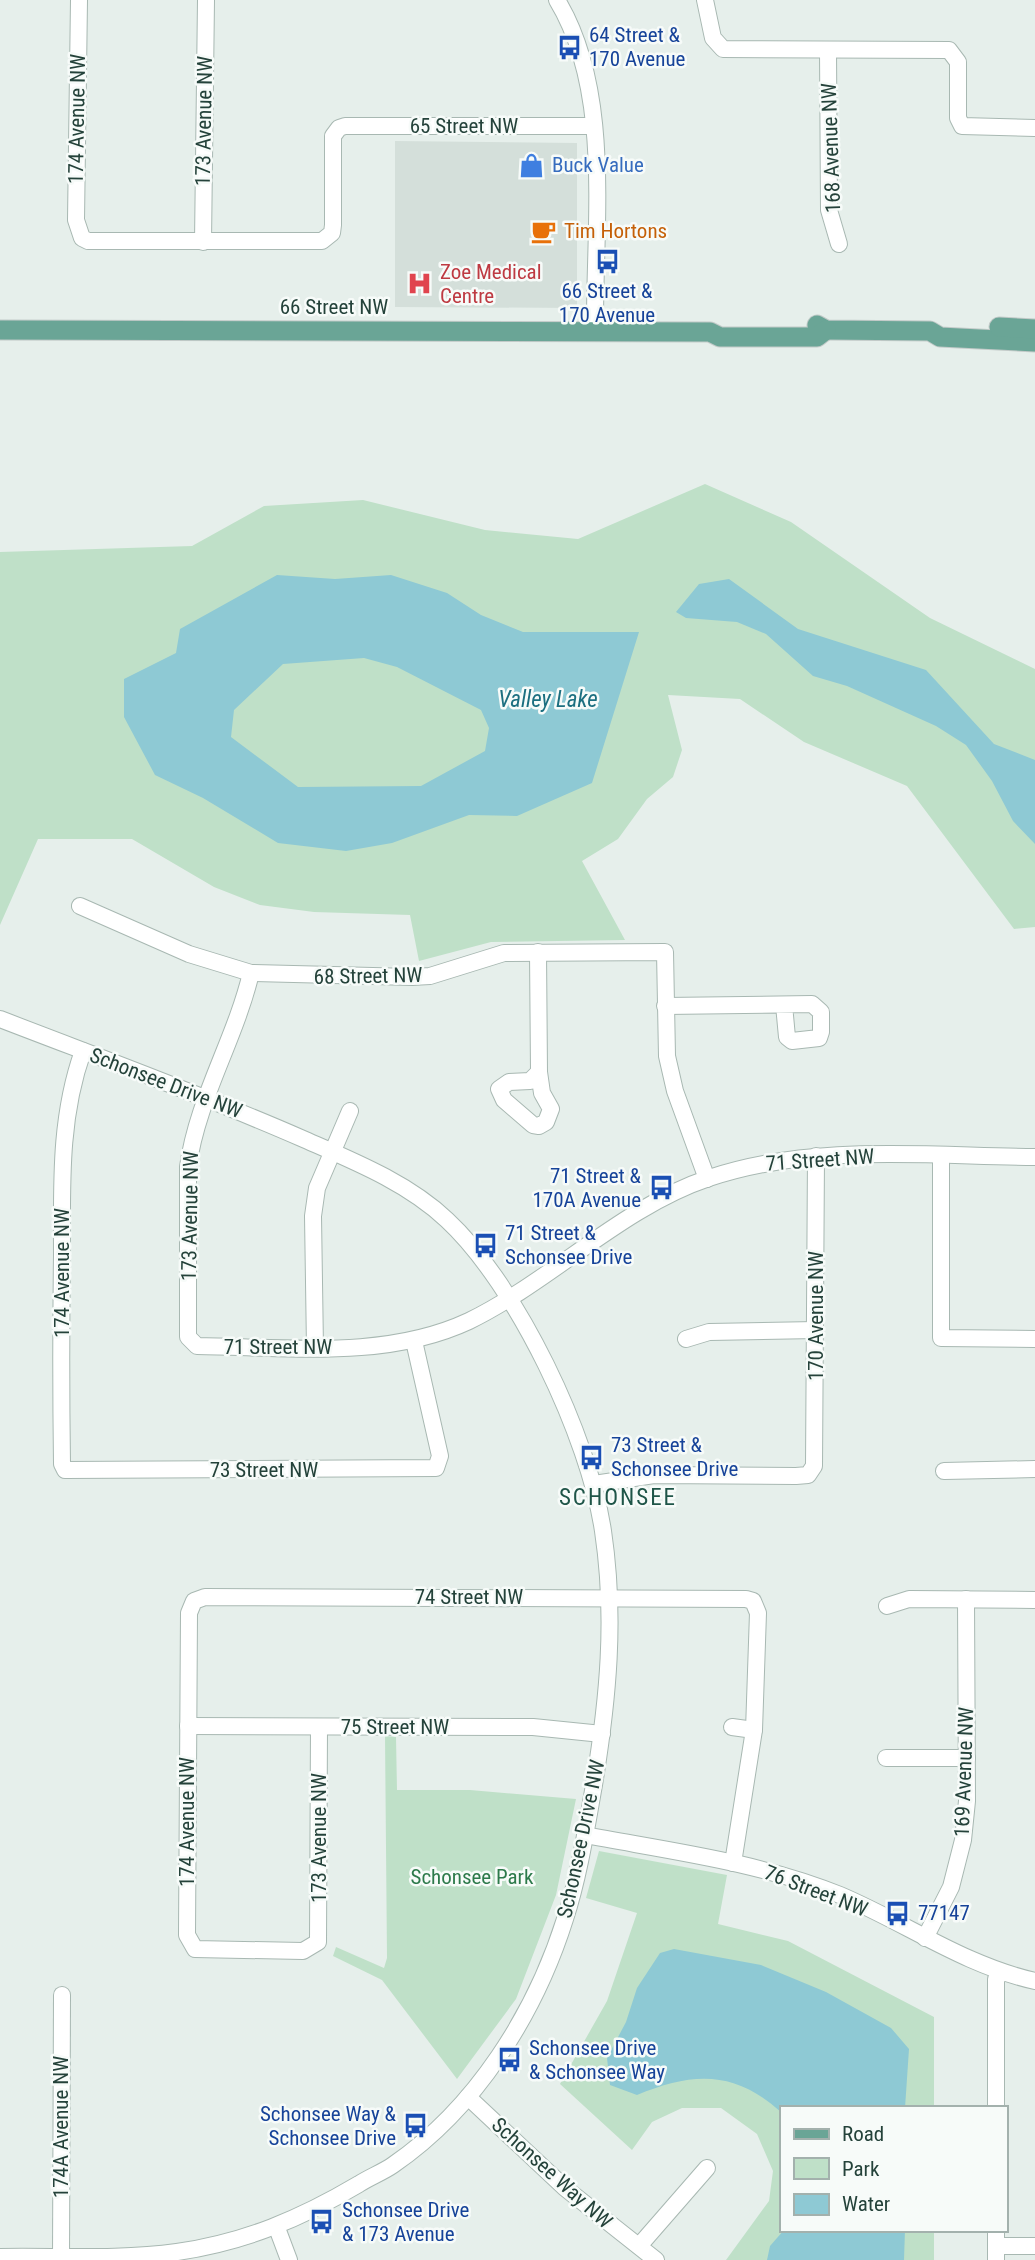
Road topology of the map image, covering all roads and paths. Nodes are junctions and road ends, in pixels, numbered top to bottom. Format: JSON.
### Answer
{"nodes":[{"id":1,"x":79,"y":0,"type":"edge"},
{"id":2,"x":205,"y":0,"type":"edge"},
{"id":3,"x":557,"y":0,"type":"edge"},
{"id":4,"x":705,"y":0,"type":"edge"},
{"id":5,"x":828,"y":50,"type":"junction"},
{"id":6,"x":594,"y":126,"type":"junction"},
{"id":7,"x":1035,"y":128,"type":"edge"},
{"id":8,"x":203,"y":242,"type":"junction"},
{"id":9,"x":839,"y":244,"type":"dead end"},
{"id":10,"x":1035,"y":329,"type":"edge"},
{"id":11,"x":0,"y":330,"type":"edge"},
{"id":12,"x":595,"y":330,"type":"junction"},
{"id":13,"x":930,"y":331,"type":"junction"},
{"id":14,"x":1035,"y":342,"type":"edge"},
{"id":15,"x":80,"y":906,"type":"dead end"},
{"id":16,"x":538,"y":952,"type":"junction"},
{"id":17,"x":251,"y":973,"type":"junction"},
{"id":18,"x":784,"y":1005,"type":"dead end"},
{"id":19,"x":664,"y":1006,"type":"junction"},
{"id":20,"x":0,"y":1019,"type":"edge"},
{"id":21,"x":83,"y":1051,"type":"junction"},
{"id":22,"x":538,"y":1072,"type":"dead end"},
{"id":23,"x":206,"y":1099,"type":"junction"},
{"id":24,"x":350,"y":1111,"type":"dead end"},
{"id":25,"x":330,"y":1151,"type":"junction"},
{"id":26,"x":816,"y":1156,"type":"junction"},
{"id":27,"x":941,"y":1156,"type":"junction"},
{"id":28,"x":1035,"y":1157,"type":"edge"},
{"id":29,"x":707,"y":1179,"type":"junction"},
{"id":30,"x":509,"y":1297,"type":"junction"},
{"id":31,"x":816,"y":1330,"type":"junction"},
{"id":32,"x":686,"y":1339,"type":"dead end"},
{"id":33,"x":1035,"y":1339,"type":"edge"},
{"id":34,"x":414,"y":1341,"type":"junction"},
{"id":35,"x":190,"y":1343,"type":"joint"},
{"id":36,"x":315,"y":1348,"type":"junction"},
{"id":37,"x":1035,"y":1469,"type":"edge"},
{"id":38,"x":93,"y":1471,"type":"joint"},
{"id":39,"x":944,"y":1471,"type":"dead end"},
{"id":40,"x":594,"y":1485,"type":"junction"},
{"id":41,"x":610,"y":1597,"type":"junction"},
{"id":42,"x":966,"y":1599,"type":"junction"},
{"id":43,"x":1035,"y":1600,"type":"edge"},
{"id":44,"x":887,"y":1606,"type":"dead end"},
{"id":45,"x":190,"y":1607,"type":"joint"},
{"id":46,"x":188,"y":1726,"type":"junction"},
{"id":47,"x":319,"y":1727,"type":"junction"},
{"id":48,"x":732,"y":1727,"type":"dead end"},
{"id":49,"x":754,"y":1730,"type":"junction"},
{"id":50,"x":602,"y":1734,"type":"junction"},
{"id":51,"x":886,"y":1758,"type":"dead end"},
{"id":52,"x":967,"y":1758,"type":"junction"},
{"id":53,"x":585,"y":1835,"type":"junction"},
{"id":54,"x":733,"y":1863,"type":"junction"},
{"id":55,"x":925,"y":1938,"type":"junction"},
{"id":56,"x":313,"y":1947,"type":"joint"},
{"id":57,"x":1001,"y":1973,"type":"junction"},
{"id":58,"x":1035,"y":1981,"type":"edge"},
{"id":59,"x":62,"y":1995,"type":"dead end"},
{"id":60,"x":468,"y":2097,"type":"junction"},
{"id":61,"x":996,"y":2106,"type":"edge"},
{"id":62,"x":707,"y":2168,"type":"dead end"},
{"id":63,"x":277,"y":2228,"type":"junction"},
{"id":64,"x":639,"y":2246,"type":"junction"},
{"id":65,"x":996,"y":2246,"type":"edge"},
{"id":66,"x":1035,"y":2246,"type":"edge"},
{"id":67,"x":0,"y":2257,"type":"edge"},
{"id":68,"x":61,"y":2258,"type":"edge"},
{"id":69,"x":289,"y":2260,"type":"edge"},
{"id":70,"x":656,"y":2260,"type":"edge"}],
"edges":[{"from":1,"to":8,"type":"street","name":"174 Avenue NW"},
{"from":2,"to":8,"type":"street","name":"173 Avenue NW"},
{"from":3,"to":6,"type":"street"},
{"from":4,"to":5,"type":"street"},
{"from":5,"to":7,"type":"street"},
{"from":5,"to":9,"type":"street","name":"168 Avenue NW"},
{"from":6,"to":8,"type":"street","name":"65 Street NW"},
{"from":6,"to":12,"type":"street"},
{"from":10,"to":13,"type":"main road","name":"66 Street NW"},
{"from":11,"to":12,"type":"main road","name":"66 Street NW"},
{"from":12,"to":13,"type":"main road","name":"66 Street NW"},
{"from":13,"to":14,"type":"main road","name":"66 Street NW"},
{"from":15,"to":17,"type":"street","name":"68 Street NW"},
{"from":16,"to":17,"type":"street","name":"68 Street NW"},
{"from":16,"to":19,"type":"street","name":"68 Street NW"},
{"from":16,"to":22,"type":"street"},
{"from":17,"to":23,"type":"street","name":"173 Avenue NW"},
{"from":18,"to":19,"type":"street"},
{"from":19,"to":29,"type":"street"},
{"from":20,"to":21,"type":"street","name":"Schonsee Drive NW"},
{"from":21,"to":23,"type":"street","name":"Schonsee Drive NW"},
{"from":21,"to":38,"type":"street","name":"174 Avenue NW"},
{"from":23,"to":25,"type":"street","name":"Schonsee Drive NW"},
{"from":23,"to":35,"type":"street","name":"173 Avenue NW"},
{"from":24,"to":25,"type":"street"},
{"from":25,"to":30,"type":"street","name":"Schonsee Drive NW"},
{"from":25,"to":36,"type":"street"},
{"from":26,"to":27,"type":"street","name":"71 Street NW"},
{"from":26,"to":29,"type":"street","name":"71 Street NW"},
{"from":26,"to":31,"type":"street","name":"170 Avenue NW"},
{"from":27,"to":28,"type":"street","name":"71 Street NW"},
{"from":27,"to":33,"type":"street"},
{"from":29,"to":30,"type":"street","name":"71 Street NW"},
{"from":30,"to":34,"type":"street","name":"71 Street NW"},
{"from":30,"to":40,"type":"street","name":"Schonsee Drive NW"},
{"from":31,"to":32,"type":"street"},
{"from":31,"to":40,"type":"street","name":"170 Avenue NW"},
{"from":34,"to":36,"type":"street","name":"71 Street NW"},
{"from":34,"to":38,"type":"street","name":"73 Street NW"},
{"from":35,"to":36,"type":"street","name":"71 Street NW"},
{"from":37,"to":39,"type":"street"},
{"from":40,"to":41,"type":"street","name":"Schonsee Drive NW"},
{"from":41,"to":45,"type":"street","name":"74 Street NW"},
{"from":41,"to":49,"type":"street","name":"74 Street NW"},
{"from":41,"to":50,"type":"street","name":"Schonsee Drive NW"},
{"from":42,"to":43,"type":"street"},
{"from":42,"to":44,"type":"street"},
{"from":42,"to":52,"type":"street","name":"169 Avenue NW"},
{"from":45,"to":46,"type":"street","name":"174 Avenue NW"},
{"from":46,"to":47,"type":"street","name":"75 Street NW"},
{"from":46,"to":56,"type":"street","name":"174 Avenue NW"},
{"from":47,"to":50,"type":"street","name":"75 Street NW"},
{"from":47,"to":56,"type":"street","name":"173 Avenue NW"},
{"from":48,"to":49,"type":"street"},
{"from":49,"to":54,"type":"street"},
{"from":50,"to":53,"type":"street","name":"Schonsee Drive NW"},
{"from":51,"to":52,"type":"street"},
{"from":52,"to":55,"type":"street","name":"169 Avenue NW"},
{"from":53,"to":54,"type":"street","name":"76 Street NW"},
{"from":53,"to":60,"type":"street","name":"Schonsee Drive NW"},
{"from":54,"to":55,"type":"street","name":"76 Street NW"},
{"from":55,"to":57,"type":"street","name":"76 Street NW"},
{"from":57,"to":58,"type":"street","name":"76 Street NW"},
{"from":57,"to":61,"type":"street"},
{"from":59,"to":68,"type":"street","name":"174A Avenue NW"},
{"from":60,"to":63,"type":"street","name":"Schonsee Drive NW"},
{"from":60,"to":64,"type":"street","name":"Schonsee Way NW"},
{"from":62,"to":64,"type":"street"},
{"from":63,"to":68,"type":"street","name":"Schonsee Drive NW"},
{"from":63,"to":69,"type":"street"},
{"from":64,"to":70,"type":"street","name":"Schonsee Way NW"},
{"from":65,"to":66,"type":"street"},
{"from":67,"to":68,"type":"street","name":"Schonsee Drive NW"}]}
